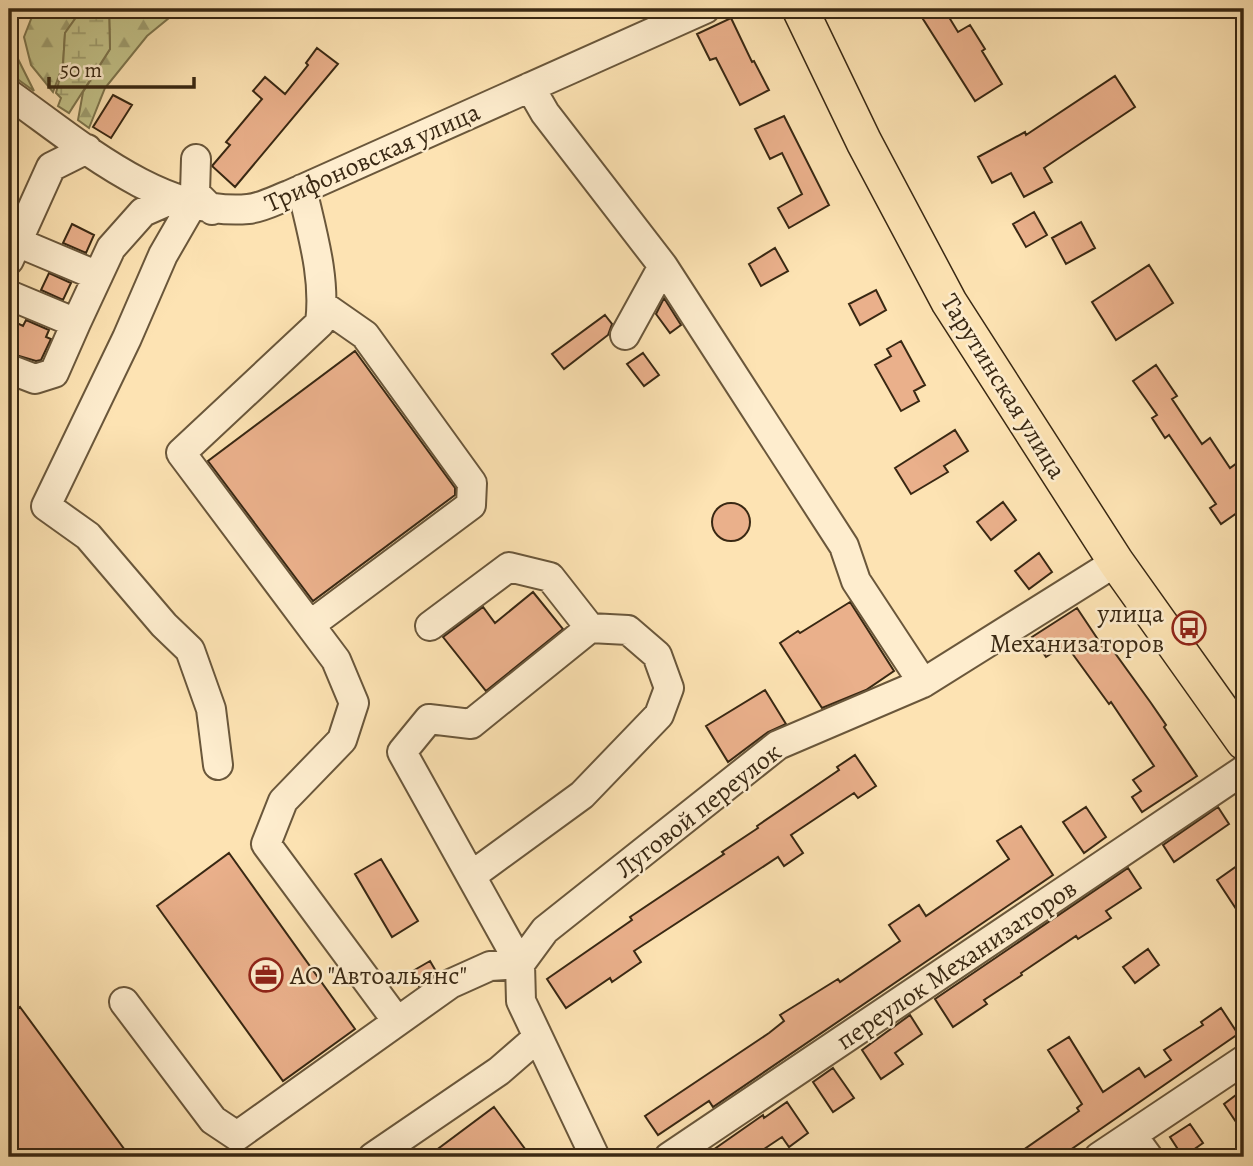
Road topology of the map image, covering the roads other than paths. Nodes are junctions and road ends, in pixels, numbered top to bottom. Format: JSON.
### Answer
{"nodes":[{"id":1,"x":705,"y":9,"type":"edge"},
{"id":2,"x":800,"y":9,"type":"edge"},
{"id":3,"x":530,"y":87,"type":"junction"},
{"id":4,"x":9,"y":95,"type":"edge"},
{"id":5,"x":87,"y":149,"type":"junction"},
{"id":6,"x":196,"y":159,"type":"dead end"},
{"id":7,"x":302,"y":189,"type":"junction"},
{"id":8,"x":193,"y":204,"type":"junction"},
{"id":9,"x":13,"y":251,"type":"edge"},
{"id":10,"x":663,"y":266,"type":"junction"},
{"id":11,"x":98,"y":276,"type":"junction"},
{"id":12,"x":9,"y":295,"type":"edge"},
{"id":13,"x":322,"y":305,"type":"junction"},
{"id":14,"x":76,"y":323,"type":"junction"},
{"id":15,"x":625,"y":335,"type":"dead end"},
{"id":16,"x":9,"y":369,"type":"edge"},
{"id":17,"x":1115,"y":562,"type":"junction"},
{"id":18,"x":310,"y":625,"type":"junction"},
{"id":19,"x":430,"y":626,"type":"dead end"},
{"id":20,"x":590,"y":628,"type":"junction"},
{"id":21,"x":923,"y":683,"type":"junction"},
{"id":22,"x":1244,"y":742,"type":"edge"},
{"id":23,"x":218,"y":765,"type":"dead end"},
{"id":24,"x":1244,"y":770,"type":"edge"},
{"id":25,"x":471,"y":876,"type":"junction"},
{"id":26,"x":520,"y":964,"type":"junction"},
{"id":27,"x":124,"y":1002,"type":"dead end"},
{"id":28,"x":397,"y":1021,"type":"junction"},
{"id":29,"x":537,"y":1038,"type":"junction"},
{"id":30,"x":1244,"y":1060,"type":"edge"},
{"id":31,"x":1140,"y":1146,"type":"edge"},
{"id":32,"x":373,"y":1157,"type":"edge"},
{"id":33,"x":595,"y":1157,"type":"edge"},
{"id":34,"x":669,"y":1157,"type":"edge"},
{"id":35,"x":1099,"y":1157,"type":"edge"}],
"edges":[{"from":1,"to":3,"type":"street","name":"Трифоновская улица"},
{"from":2,"to":17,"type":"main road","name":"Тарутинская улица"},
{"from":3,"to":7,"type":"street","name":"Трифоновская улица"},
{"from":3,"to":10,"type":"street"},
{"from":4,"to":5,"type":"street","name":"Трифоновская улица"},
{"from":5,"to":8,"type":"street","name":"Трифоновская улица"},
{"from":5,"to":9,"type":"street"},
{"from":6,"to":8,"type":"street"},
{"from":7,"to":8,"type":"street","name":"Трифоновская улица"},
{"from":7,"to":13,"type":"street"},
{"from":8,"to":11,"type":"street"},
{"from":8,"to":23,"type":"street"},
{"from":9,"to":11,"type":"street"},
{"from":10,"to":15,"type":"street"},
{"from":10,"to":21,"type":"street"},
{"from":11,"to":14,"type":"street"},
{"from":12,"to":14,"type":"street"},
{"from":13,"to":18,"type":"street"},
{"from":13,"to":18,"type":"street"},
{"from":14,"to":16,"type":"street"},
{"from":17,"to":21,"type":"street","name":"Луговой переулок"},
{"from":17,"to":22,"type":"main road","name":"Тарутинская улица"},
{"from":18,"to":28,"type":"street"},
{"from":19,"to":20,"type":"street"},
{"from":20,"to":25,"type":"street"},
{"from":20,"to":25,"type":"street"},
{"from":21,"to":26,"type":"street","name":"Луговой переулок"},
{"from":24,"to":34,"type":"street","name":"переулок Механизаторов"},
{"from":25,"to":26,"type":"street"},
{"from":26,"to":28,"type":"street"},
{"from":26,"to":29,"type":"street"},
{"from":27,"to":28,"type":"street"},
{"from":29,"to":32,"type":"street"},
{"from":29,"to":33,"type":"street"},
{"from":30,"to":31,"type":"street"},
{"from":31,"to":35,"type":"street"}]}
